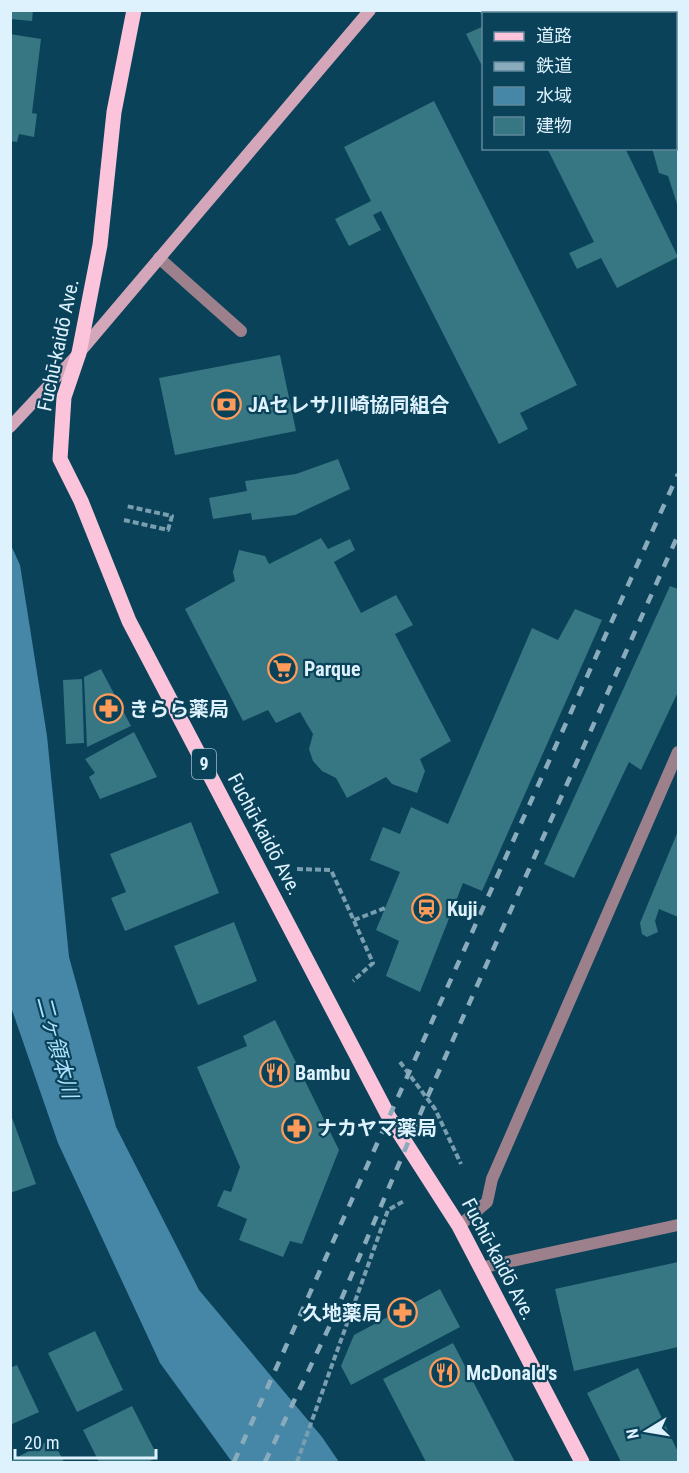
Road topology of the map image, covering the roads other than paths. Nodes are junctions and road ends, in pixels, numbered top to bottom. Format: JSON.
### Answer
{"nodes":[{"id":1,"x":134,"y":10,"type":"edge"},
{"id":2,"x":370,"y":10,"type":"edge"},
{"id":3,"x":159,"y":258,"type":"junction"},
{"id":4,"x":242,"y":331,"type":"dead end"},
{"id":5,"x":79,"y":353,"type":"junction"},
{"id":6,"x":10,"y":427,"type":"edge"},
{"id":7,"x":678,"y":752,"type":"edge"},
{"id":8,"x":678,"y":1225,"type":"edge"},
{"id":9,"x":459,"y":1226,"type":"junction"},
{"id":10,"x":480,"y":1268,"type":"junction"},
{"id":11,"x":582,"y":1462,"type":"edge"}],
"edges":[{"from":1,"to":5,"type":"main road","name":"Fuchū-kaidō Ave.","number":"9"},
{"from":2,"to":3,"type":"street"},
{"from":3,"to":4,"type":"street"},
{"from":3,"to":5,"type":"street"},
{"from":5,"to":6,"type":"street"},
{"from":5,"to":9,"type":"main road","name":"Fuchū-kaidō Ave.","number":"9"},
{"from":7,"to":9,"type":"street"},
{"from":8,"to":10,"type":"street"},
{"from":9,"to":10,"type":"main road","name":"Fuchū-kaidō Ave.","number":"9"},
{"from":10,"to":11,"type":"main road","name":"Fuchū-kaidō Ave.","number":"9"}]}
